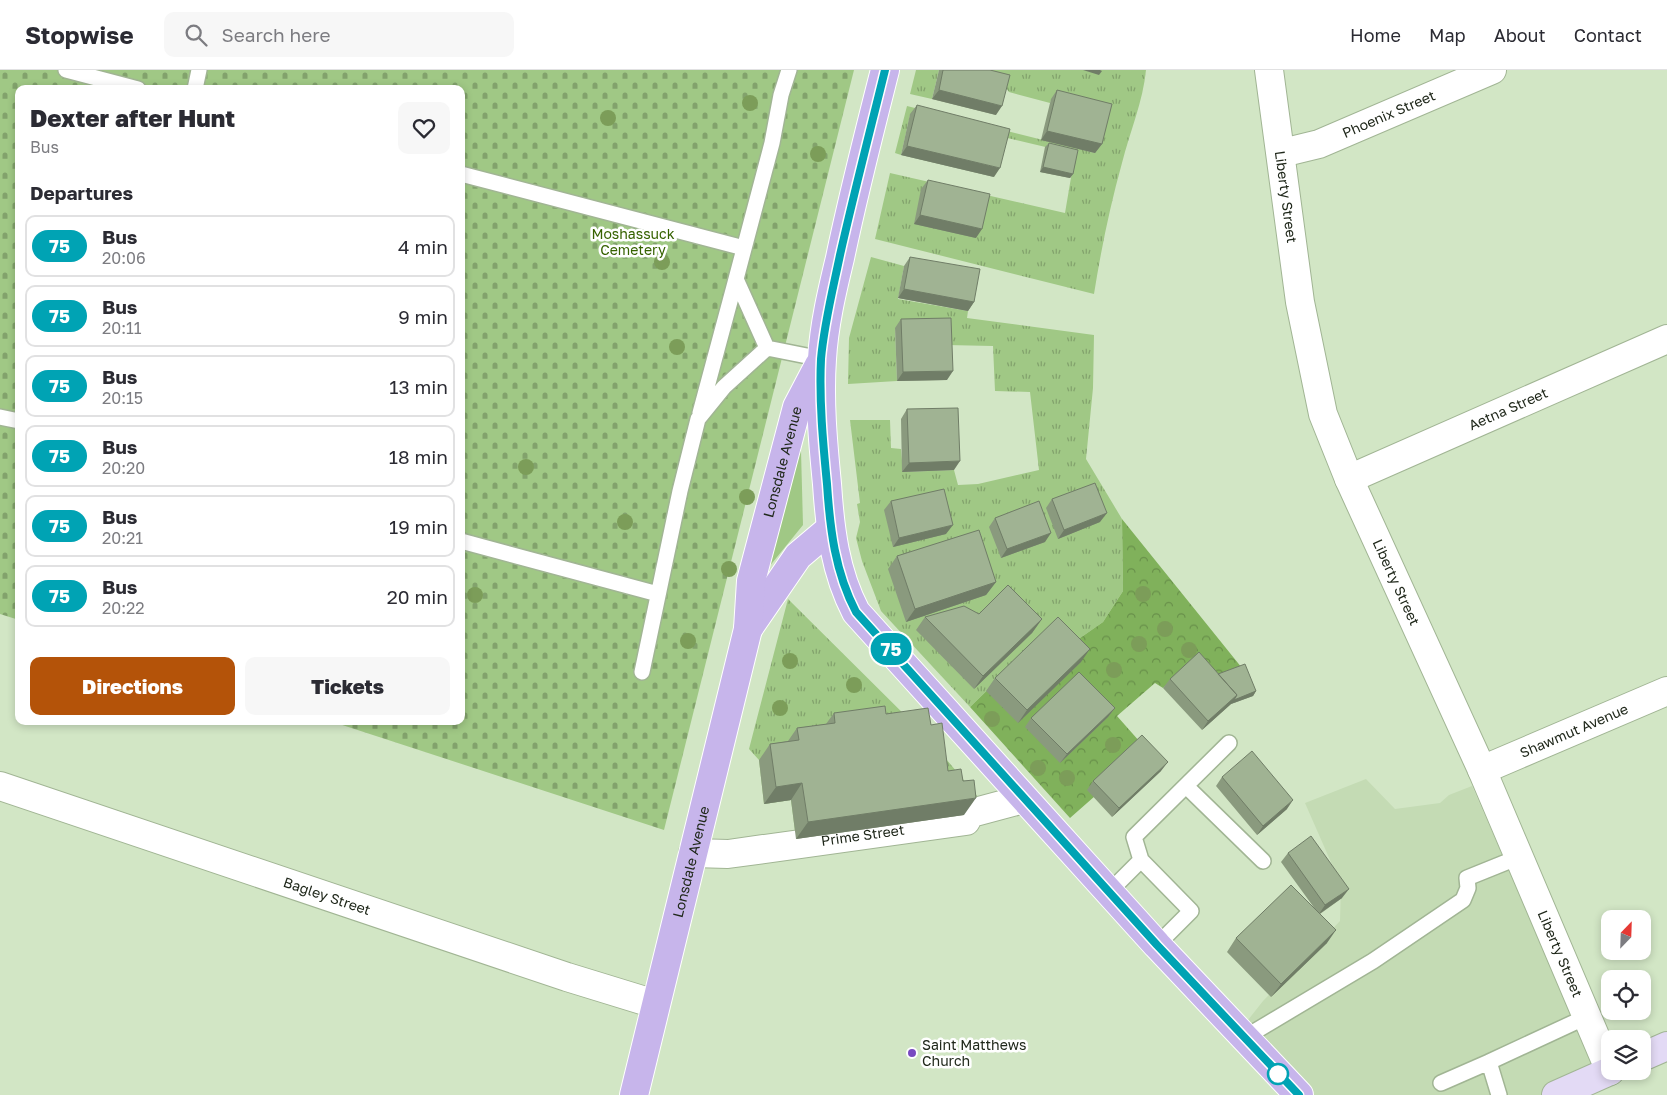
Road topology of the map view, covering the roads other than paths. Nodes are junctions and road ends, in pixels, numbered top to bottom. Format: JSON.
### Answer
{"nodes":[{"id":1,"x":66,"y":70,"type":"edge"},
{"id":2,"x":199,"y":70,"type":"edge"},
{"id":3,"x":789,"y":70,"type":"edge"},
{"id":4,"x":885,"y":70,"type":"edge"},
{"id":5,"x":1269,"y":70,"type":"edge"},
{"id":6,"x":1492,"y":70,"type":"edge"},
{"id":7,"x":123,"y":85,"type":"edge"},
{"id":8,"x":195,"y":85,"type":"edge"},
{"id":9,"x":1282,"y":152,"type":"junction"},
{"id":10,"x":465,"y":175,"type":"edge"},
{"id":11,"x":744,"y":248,"type":"junction"},
{"id":12,"x":736,"y":279,"type":"junction"},
{"id":13,"x":1667,"y":339,"type":"edge"},
{"id":14,"x":767,"y":348,"type":"junction"},
{"id":15,"x":822,"y":359,"type":"junction"},
{"id":16,"x":0,"y":416,"type":"edge"},
{"id":17,"x":698,"y":419,"type":"junction"},
{"id":18,"x":15,"y":420,"type":"edge"},
{"id":19,"x":1349,"y":479,"type":"junction"},
{"id":20,"x":830,"y":529,"type":"junction"},
{"id":21,"x":465,"y":541,"type":"edge"},
{"id":22,"x":658,"y":594,"type":"junction"},
{"id":23,"x":748,"y":629,"type":"junction"},
{"id":24,"x":642,"y":672,"type":"dead end"},
{"id":25,"x":1667,"y":691,"type":"edge"},
{"id":26,"x":1229,"y":743,"type":"dead end"},
{"id":27,"x":1482,"y":770,"type":"junction"},
{"id":28,"x":0,"y":786,"type":"edge"},
{"id":29,"x":1186,"y":786,"type":"junction"},
{"id":30,"x":1024,"y":799,"type":"junction"},
{"id":31,"x":693,"y":853,"type":"junction"},
{"id":32,"x":1518,"y":857,"type":"junction"},
{"id":33,"x":1141,"y":860,"type":"junction"},
{"id":34,"x":1262,"y":861,"type":"dead end"},
{"id":35,"x":1109,"y":892,"type":"junction"},
{"id":36,"x":1157,"y":945,"type":"junction"},
{"id":37,"x":655,"y":1004,"type":"junction"},
{"id":38,"x":1586,"y":1017,"type":"junction"},
{"id":39,"x":1244,"y":1038,"type":"junction"},
{"id":40,"x":1667,"y":1046,"type":"edge"},
{"id":41,"x":1601,"y":1051,"type":"edge"},
{"id":42,"x":1651,"y":1053,"type":"edge"},
{"id":43,"x":1489,"y":1062,"type":"junction"},
{"id":44,"x":1601,"y":1075,"type":"edge"},
{"id":45,"x":1440,"y":1083,"type":"dead end"},
{"id":46,"x":634,"y":1095,"type":"edge"},
{"id":47,"x":1299,"y":1095,"type":"edge"},
{"id":48,"x":1499,"y":1095,"type":"edge"},
{"id":49,"x":1556,"y":1095,"type":"edge"}],
"edges":[{"from":1,"to":7,"type":"lane"},
{"from":2,"to":8,"type":"lane"},
{"from":3,"to":11,"type":"lane"},
{"from":4,"to":15,"type":"main road","name":"Lonsdale Avenue"},
{"from":5,"to":9,"type":"street","name":"Liberty Street"},
{"from":6,"to":9,"type":"street","name":"Phoenix Street"},
{"from":9,"to":19,"type":"street","name":"Liberty Street"},
{"from":10,"to":11,"type":"lane"},
{"from":11,"to":12,"type":"lane"},
{"from":12,"to":14,"type":"lane"},
{"from":12,"to":17,"type":"lane"},
{"from":13,"to":19,"type":"street","name":"Aetna Street"},
{"from":14,"to":15,"type":"lane"},
{"from":14,"to":17,"type":"lane"},
{"from":15,"to":20,"type":"main road","name":"Lonsdale Avenue"},
{"from":15,"to":23,"type":"main road","name":"Lonsdale Avenue"},
{"from":16,"to":18,"type":"lane"},
{"from":17,"to":22,"type":"lane"},
{"from":19,"to":27,"type":"street","name":"Liberty Street"},
{"from":20,"to":23,"type":"main road","name":"Lonsdale Avenue"},
{"from":20,"to":30,"type":"main road"},
{"from":21,"to":22,"type":"lane"},
{"from":22,"to":24,"type":"lane"},
{"from":23,"to":31,"type":"main road","name":"Lonsdale Avenue"},
{"from":25,"to":27,"type":"street","name":"Shawmut Avenue"},
{"from":26,"to":29,"type":"lane"},
{"from":27,"to":32,"type":"street","name":"Liberty Street"},
{"from":28,"to":37,"type":"street","name":"Bagley Street"},
{"from":29,"to":33,"type":"lane"},
{"from":29,"to":34,"type":"lane"},
{"from":30,"to":31,"type":"street","name":"Prime Street"},
{"from":30,"to":35,"type":"main road"},
{"from":31,"to":37,"type":"main road","name":"Lonsdale Avenue"},
{"from":32,"to":38,"type":"street","name":"Liberty Street"},
{"from":32,"to":39,"type":"lane"},
{"from":33,"to":35,"type":"lane"},
{"from":33,"to":36,"type":"lane"},
{"from":35,"to":36,"type":"main road"},
{"from":36,"to":39,"type":"main road"},
{"from":37,"to":46,"type":"main road","name":"Lonsdale Avenue"},
{"from":38,"to":41,"type":"street","name":"Liberty Street"},
{"from":38,"to":43,"type":"lane"},
{"from":39,"to":47,"type":"main road"},
{"from":40,"to":42,"type":"main road"},
{"from":43,"to":45,"type":"lane"},
{"from":43,"to":48,"type":"lane"},
{"from":44,"to":49,"type":"main road"}]}
